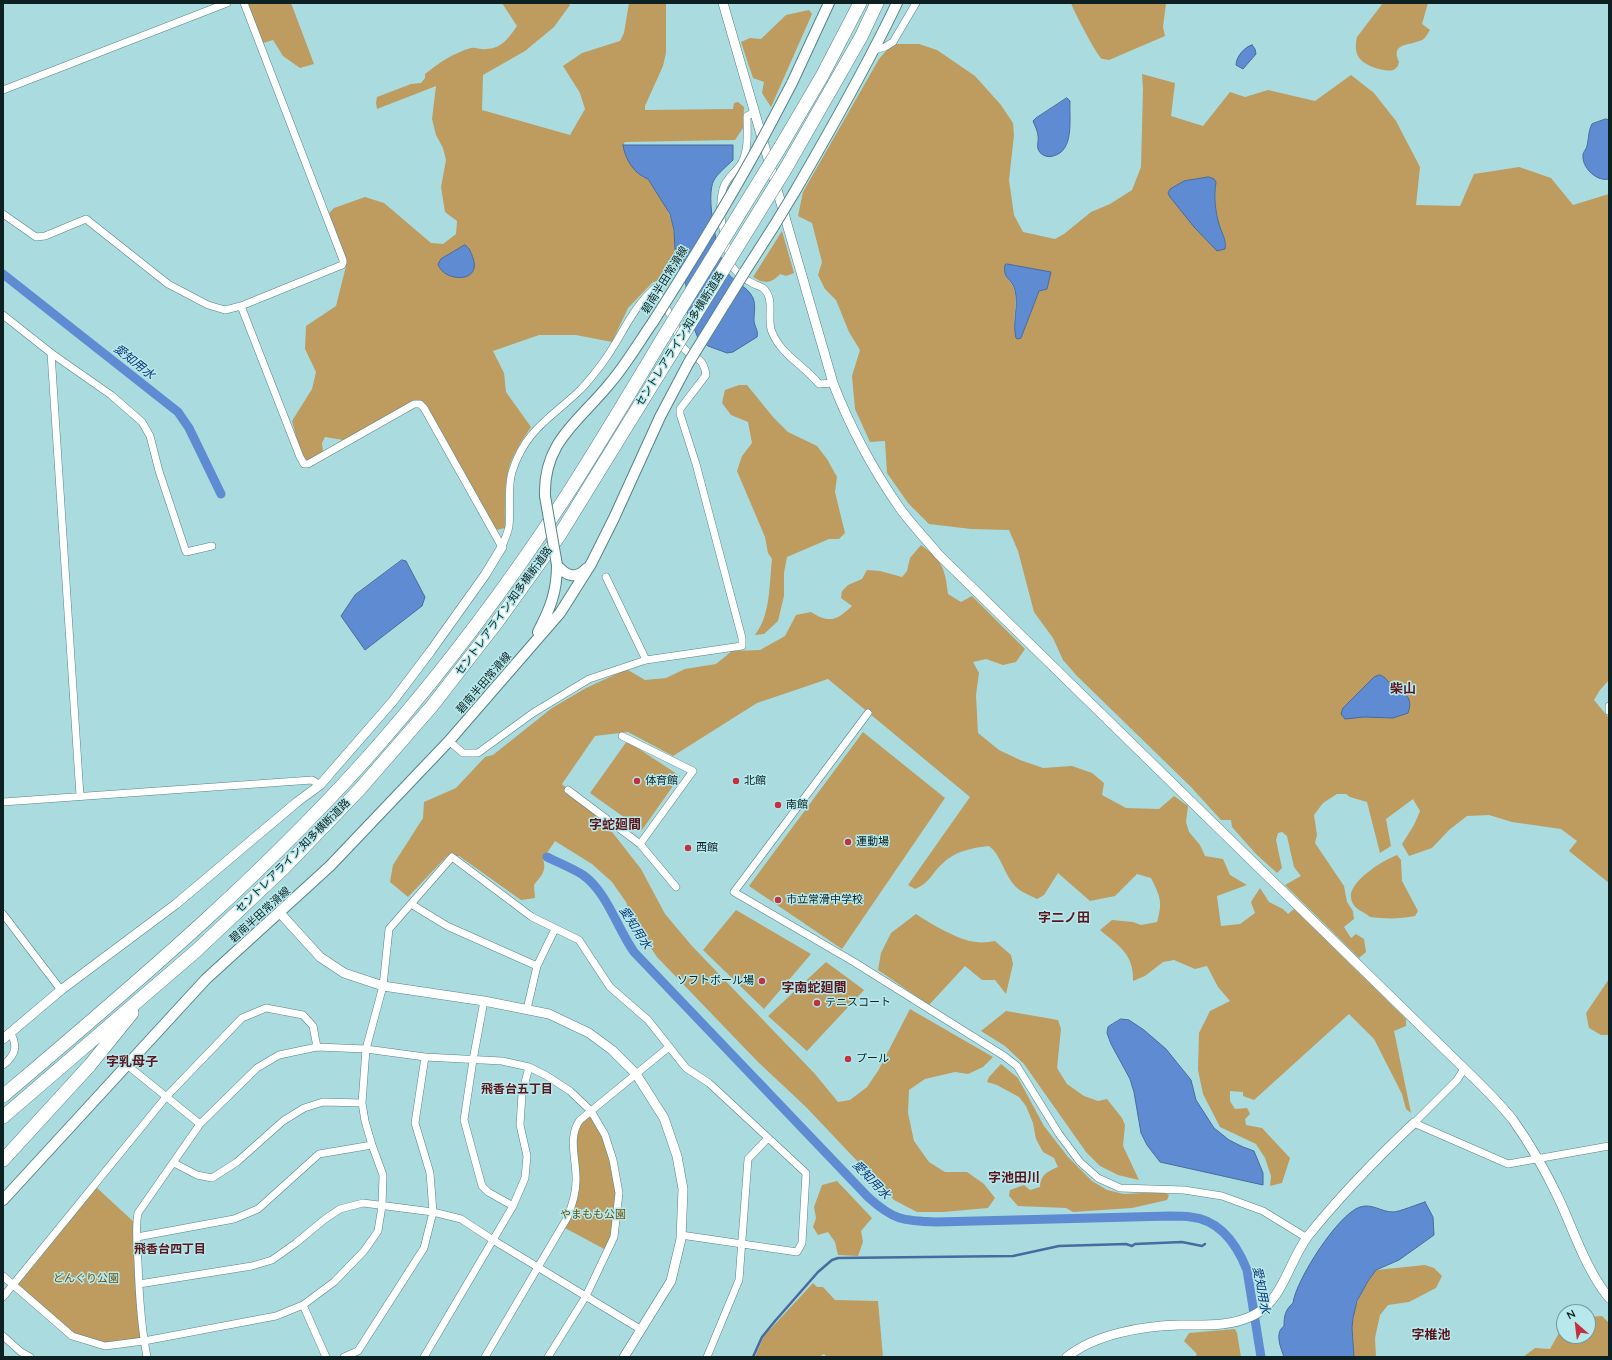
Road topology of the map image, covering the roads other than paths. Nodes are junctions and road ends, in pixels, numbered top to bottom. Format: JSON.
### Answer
{"nodes":[{"id":1,"x":227,"y":3,"type":"edge"},
{"id":2,"x":244,"y":3,"type":"edge"},
{"id":3,"x":723,"y":3,"type":"edge"},
{"id":4,"x":829,"y":3,"type":"edge"},
{"id":5,"x":860,"y":3,"type":"edge"},
{"id":6,"x":877,"y":3,"type":"edge"},
{"id":7,"x":897,"y":3,"type":"edge"},
{"id":8,"x":916,"y":3,"type":"edge"},
{"id":9,"x":874,"y":50,"type":"junction"},
{"id":10,"x":3,"y":90,"type":"edge"},
{"id":11,"x":755,"y":112,"type":"junction"},
{"id":12,"x":3,"y":214,"type":"edge"},
{"id":13,"x":241,"y":306,"type":"junction"},
{"id":14,"x":3,"y":315,"type":"edge"},
{"id":15,"x":51,"y":353,"type":"junction"},
{"id":16,"x":833,"y":383,"type":"junction"},
{"id":17,"x":212,"y":546,"type":"dead end"},
{"id":18,"x":502,"y":547,"type":"junction"},
{"id":19,"x":591,"y":564,"type":"junction"},
{"id":20,"x":556,"y":565,"type":"junction"},
{"id":21,"x":606,"y":577,"type":"dead end"},
{"id":22,"x":531,"y":646,"type":"junction"},
{"id":23,"x":646,"y":660,"type":"junction"},
{"id":24,"x":1609,"y":706,"type":"edge"},
{"id":25,"x":1609,"y":712,"type":"edge"},
{"id":26,"x":868,"y":713,"type":"dead end"},
{"id":27,"x":622,"y":736,"type":"dead end"},
{"id":28,"x":449,"y":741,"type":"junction"},
{"id":29,"x":320,"y":785,"type":"junction"},
{"id":30,"x":568,"y":790,"type":"dead end"},
{"id":31,"x":80,"y":796,"type":"junction"},
{"id":32,"x":3,"y":802,"type":"edge"},
{"id":33,"x":640,"y":844,"type":"junction"},
{"id":34,"x":676,"y":887,"type":"dead end"},
{"id":35,"x":411,"y":904,"type":"junction"},
{"id":36,"x":280,"y":913,"type":"junction"},
{"id":37,"x":3,"y":914,"type":"edge"},
{"id":38,"x":555,"y":929,"type":"junction"},
{"id":39,"x":537,"y":966,"type":"junction"},
{"id":40,"x":382,"y":986,"type":"junction"},
{"id":41,"x":153,"y":987,"type":"junction"},
{"id":42,"x":61,"y":990,"type":"junction"},
{"id":43,"x":484,"y":1001,"type":"junction"},
{"id":44,"x":527,"y":1009,"type":"junction"},
{"id":45,"x":6,"y":1035,"type":"edge"},
{"id":46,"x":317,"y":1047,"type":"junction"},
{"id":47,"x":669,"y":1047,"type":"junction"},
{"id":48,"x":366,"y":1049,"type":"junction"},
{"id":49,"x":425,"y":1057,"type":"junction"},
{"id":50,"x":473,"y":1060,"type":"junction"},
{"id":51,"x":3,"y":1065,"type":"edge"},
{"id":52,"x":127,"y":1065,"type":"junction"},
{"id":53,"x":529,"y":1067,"type":"junction"},
{"id":54,"x":1464,"y":1069,"type":"junction"},
{"id":55,"x":636,"y":1074,"type":"junction"},
{"id":56,"x":3,"y":1096,"type":"edge"},
{"id":57,"x":166,"y":1097,"type":"junction"},
{"id":58,"x":362,"y":1102,"type":"junction"},
{"id":59,"x":591,"y":1111,"type":"junction"},
{"id":60,"x":3,"y":1116,"type":"edge"},
{"id":61,"x":1414,"y":1123,"type":"junction"},
{"id":62,"x":200,"y":1124,"type":"junction"},
{"id":63,"x":768,"y":1138,"type":"junction"},
{"id":64,"x":372,"y":1145,"type":"junction"},
{"id":65,"x":1609,"y":1146,"type":"edge"},
{"id":66,"x":1538,"y":1159,"type":"junction"},
{"id":67,"x":3,"y":1160,"type":"edge"},
{"id":68,"x":174,"y":1163,"type":"junction"},
{"id":69,"x":3,"y":1200,"type":"edge"},
{"id":70,"x":382,"y":1206,"type":"junction"},
{"id":71,"x":513,"y":1206,"type":"junction"},
{"id":72,"x":433,"y":1212,"type":"junction"},
{"id":73,"x":681,"y":1235,"type":"junction"},
{"id":74,"x":137,"y":1237,"type":"junction"},
{"id":75,"x":1308,"y":1238,"type":"junction"},
{"id":76,"x":493,"y":1240,"type":"junction"},
{"id":77,"x":742,"y":1244,"type":"junction"},
{"id":78,"x":538,"y":1268,"type":"junction"},
{"id":79,"x":3,"y":1276,"type":"edge"},
{"id":80,"x":139,"y":1284,"type":"junction"},
{"id":81,"x":13,"y":1285,"type":"junction"},
{"id":82,"x":586,"y":1296,"type":"junction"},
{"id":83,"x":3,"y":1297,"type":"edge"},
{"id":84,"x":1609,"y":1298,"type":"edge"},
{"id":85,"x":303,"y":1305,"type":"junction"},
{"id":86,"x":640,"y":1329,"type":"junction"},
{"id":87,"x":3,"y":1336,"type":"edge"},
{"id":88,"x":144,"y":1341,"type":"junction"},
{"id":89,"x":30,"y":1357,"type":"edge"},
{"id":90,"x":147,"y":1357,"type":"edge"},
{"id":91,"x":326,"y":1357,"type":"edge"},
{"id":92,"x":344,"y":1357,"type":"edge"},
{"id":93,"x":424,"y":1357,"type":"edge"},
{"id":94,"x":485,"y":1357,"type":"edge"},
{"id":95,"x":548,"y":1357,"type":"edge"},
{"id":96,"x":624,"y":1357,"type":"edge"},
{"id":97,"x":707,"y":1357,"type":"edge"},
{"id":98,"x":1067,"y":1357,"type":"edge"}],
"edges":[{"from":1,"to":10,"type":"street"},
{"from":2,"to":13,"type":"street"},
{"from":3,"to":11,"type":"street"},
{"from":4,"to":20,"type":"main road","name":"碧南半田常滑線","bridge":true},
{"from":5,"to":56,"type":"highway","name":"セントレアライン;知多横断道路","bridge":true},
{"from":6,"to":41,"type":"highway","name":"セントレアライン;知多横断道路","bridge":true},
{"from":7,"to":9,"type":"main road","name":"碧南半田常滑線"},
{"from":8,"to":9,"type":"street"},
{"from":9,"to":19,"type":"main road","name":"碧南半田常滑線","bridge":true},
{"from":11,"to":16,"type":"street"},
{"from":11,"to":16,"type":"street"},
{"from":12,"to":13,"type":"street"},
{"from":13,"to":18,"type":"street"},
{"from":14,"to":15,"type":"street"},
{"from":15,"to":17,"type":"street"},
{"from":15,"to":31,"type":"street"},
{"from":16,"to":54,"type":"street"},
{"from":18,"to":23,"type":"street"},
{"from":18,"to":29,"type":"street"},
{"from":19,"to":20,"type":"main road","name":"碧南半田常滑線"},
{"from":19,"to":22,"type":"main road","name":"碧南半田常滑線"},
{"from":20,"to":22,"type":"main road","name":"碧南半田常滑線"},
{"from":21,"to":23,"type":"street"},
{"from":22,"to":28,"type":"main road","name":"碧南半田常滑線"},
{"from":23,"to":28,"type":"street"},
{"from":24,"to":25,"type":"street"},
{"from":26,"to":75,"type":"street"},
{"from":27,"to":33,"type":"street"},
{"from":28,"to":36,"type":"main road","name":"碧南半田常滑線"},
{"from":29,"to":31,"type":"street"},
{"from":29,"to":42,"type":"street"},
{"from":30,"to":33,"type":"street"},
{"from":31,"to":32,"type":"street"},
{"from":33,"to":34,"type":"street"},
{"from":35,"to":38,"type":"street"},
{"from":35,"to":39,"type":"street"},
{"from":35,"to":40,"type":"street"},
{"from":36,"to":40,"type":"street"},
{"from":36,"to":52,"type":"main road","name":"碧南半田常滑線"},
{"from":37,"to":42,"type":"street"},
{"from":38,"to":39,"type":"street"},
{"from":38,"to":47,"type":"street"},
{"from":39,"to":44,"type":"street"},
{"from":40,"to":43,"type":"street"},
{"from":40,"to":48,"type":"street"},
{"from":41,"to":60,"type":"highway","name":"セントレアライン;知多横断道路"},
{"from":41,"to":67,"type":"highway"},
{"from":42,"to":45,"type":"street"},
{"from":43,"to":44,"type":"street"},
{"from":43,"to":50,"type":"street"},
{"from":44,"to":55,"type":"street"},
{"from":45,"to":51,"type":"street"},
{"from":46,"to":48,"type":"street"},
{"from":46,"to":57,"type":"street"},
{"from":46,"to":62,"type":"street"},
{"from":47,"to":55,"type":"street"},
{"from":47,"to":63,"type":"street"},
{"from":48,"to":49,"type":"street"},
{"from":48,"to":58,"type":"street"},
{"from":49,"to":50,"type":"street"},
{"from":49,"to":72,"type":"street"},
{"from":50,"to":53,"type":"street"},
{"from":50,"to":71,"type":"street"},
{"from":52,"to":57,"type":"street"},
{"from":52,"to":69,"type":"main road","name":"碧南半田常滑線"},
{"from":53,"to":59,"type":"street"},
{"from":53,"to":71,"type":"street"},
{"from":54,"to":61,"type":"street"},
{"from":54,"to":66,"type":"street"},
{"from":55,"to":59,"type":"street"},
{"from":55,"to":73,"type":"street"},
{"from":57,"to":62,"type":"street"},
{"from":57,"to":81,"type":"street"},
{"from":58,"to":64,"type":"street"},
{"from":58,"to":68,"type":"street"},
{"from":59,"to":78,"type":"street"},
{"from":59,"to":82,"type":"street"},
{"from":61,"to":66,"type":"street"},
{"from":61,"to":75,"type":"street"},
{"from":62,"to":68,"type":"street"},
{"from":63,"to":77,"type":"street"},
{"from":63,"to":77,"type":"street"},
{"from":64,"to":70,"type":"street"},
{"from":64,"to":74,"type":"street"},
{"from":65,"to":66,"type":"street"},
{"from":66,"to":84,"type":"street"},
{"from":68,"to":74,"type":"street"},
{"from":70,"to":72,"type":"street"},
{"from":70,"to":80,"type":"street"},
{"from":70,"to":85,"type":"street"},
{"from":71,"to":76,"type":"street"},
{"from":72,"to":76,"type":"street"},
{"from":72,"to":92,"type":"street"},
{"from":73,"to":77,"type":"street"},
{"from":73,"to":86,"type":"street"},
{"from":74,"to":80,"type":"street"},
{"from":75,"to":98,"type":"street"},
{"from":76,"to":78,"type":"street"},
{"from":76,"to":93,"type":"street"},
{"from":77,"to":97,"type":"street"},
{"from":78,"to":82,"type":"street"},
{"from":78,"to":94,"type":"street"},
{"from":79,"to":81,"type":"street"},
{"from":80,"to":88,"type":"street"},
{"from":81,"to":83,"type":"street"},
{"from":81,"to":88,"type":"street"},
{"from":82,"to":86,"type":"street"},
{"from":82,"to":95,"type":"street"},
{"from":85,"to":88,"type":"street"},
{"from":85,"to":91,"type":"street"},
{"from":86,"to":96,"type":"street"},
{"from":87,"to":89,"type":"street"},
{"from":88,"to":90,"type":"street"}]}
